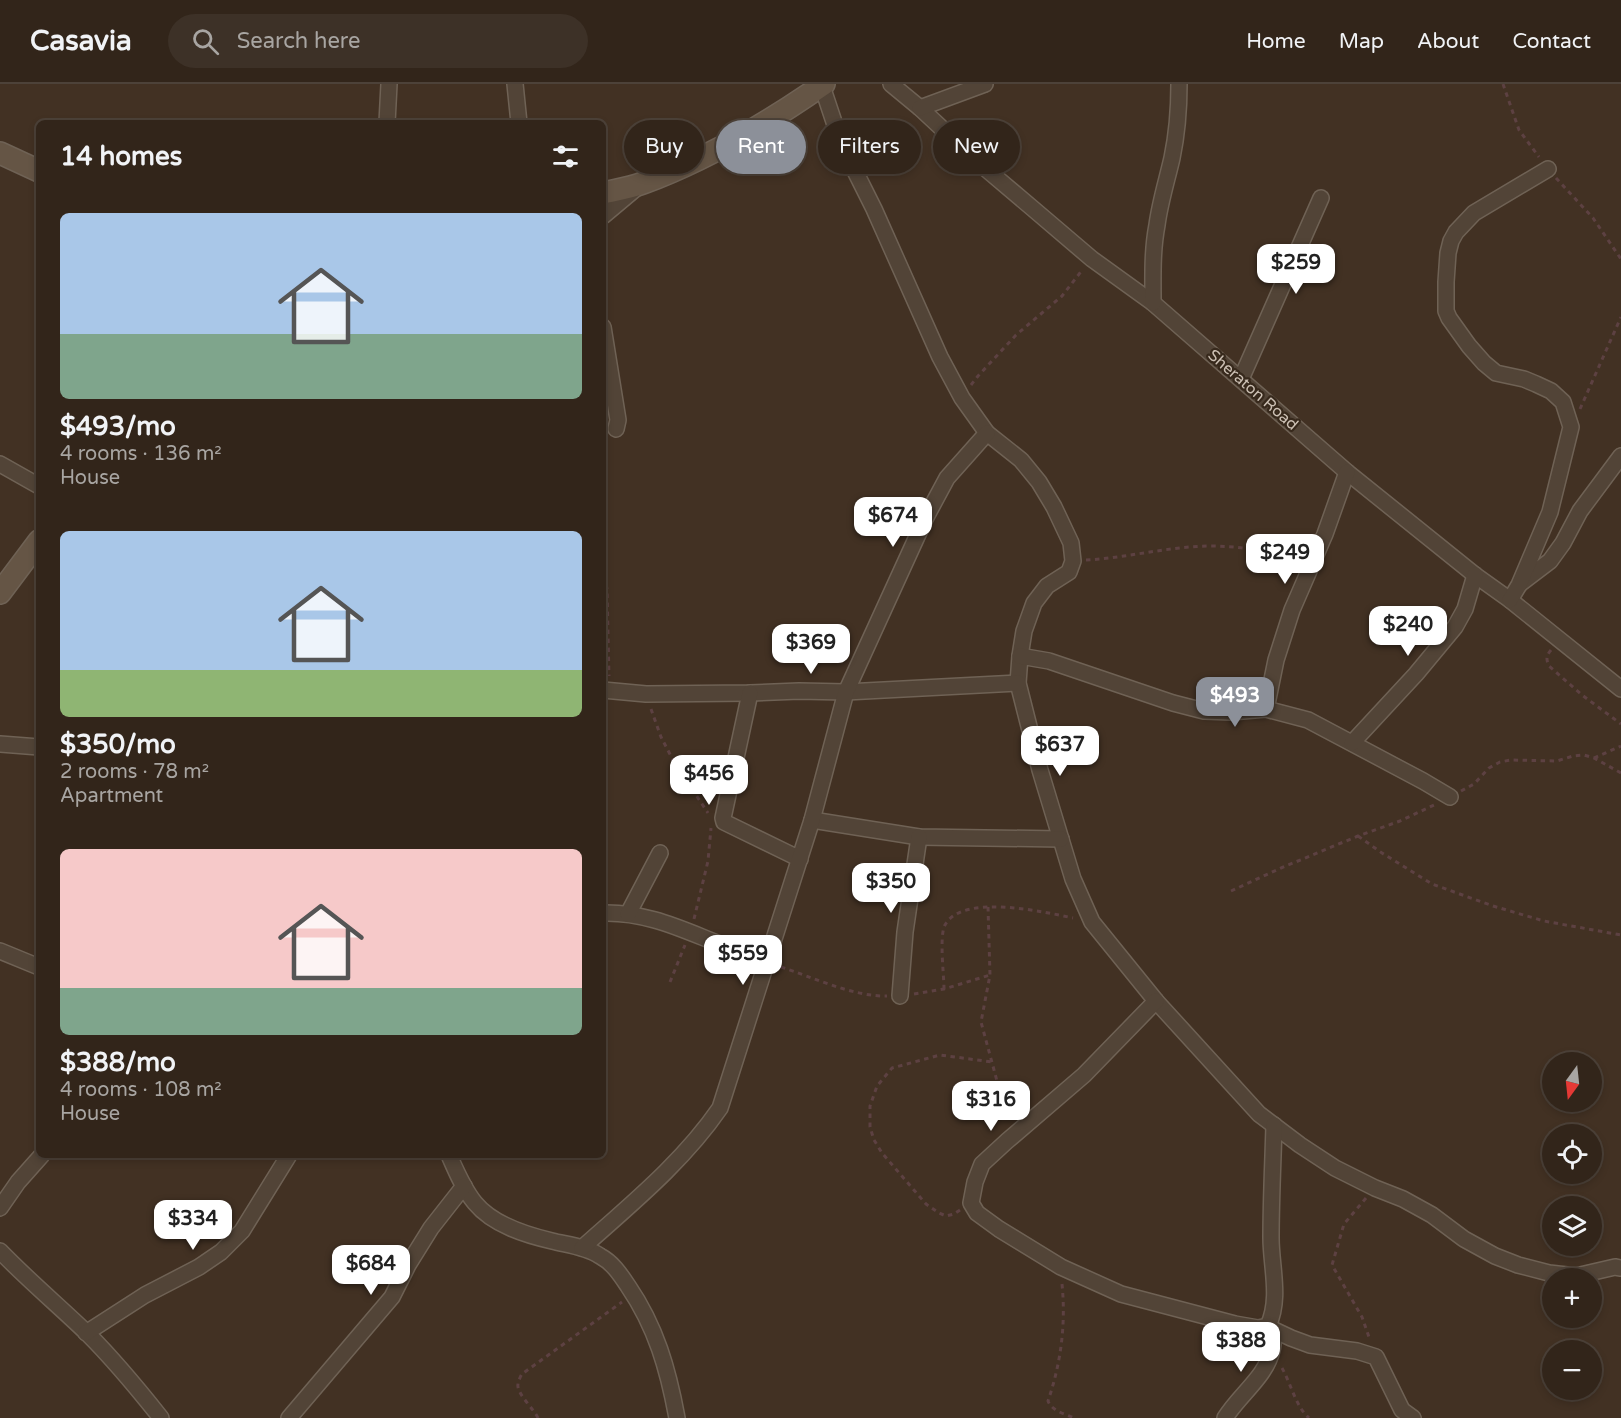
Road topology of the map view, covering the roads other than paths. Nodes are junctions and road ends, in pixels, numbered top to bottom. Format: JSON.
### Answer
{"nodes":[{"id":1,"x":389,"y":84,"type":"edge"},
{"id":2,"x":515,"y":84,"type":"edge"},
{"id":3,"x":891,"y":84,"type":"edge"},
{"id":4,"x":985,"y":84,"type":"edge"},
{"id":5,"x":1179,"y":84,"type":"edge"},
{"id":6,"x":823,"y":85,"type":"edge"},
{"id":7,"x":920,"y":108,"type":"junction"},
{"id":8,"x":387,"y":120,"type":"edge"},
{"id":9,"x":519,"y":120,"type":"edge"},
{"id":10,"x":0,"y":153,"type":"edge"},
{"id":11,"x":1548,"y":169,"type":"dead end"},
{"id":12,"x":36,"y":170,"type":"edge"},
{"id":13,"x":642,"y":184,"type":"junction"},
{"id":14,"x":606,"y":193,"type":"edge"},
{"id":15,"x":1321,"y":198,"type":"dead end"},
{"id":16,"x":606,"y":214,"type":"edge"},
{"id":17,"x":1153,"y":303,"type":"junction"},
{"id":18,"x":606,"y":346,"type":"edge"},
{"id":19,"x":1240,"y":378,"type":"junction"},
{"id":20,"x":616,"y":429,"type":"dead end"},
{"id":21,"x":987,"y":433,"type":"junction"},
{"id":22,"x":1621,"y":456,"type":"edge"},
{"id":23,"x":0,"y":464,"type":"edge"},
{"id":24,"x":1347,"y":472,"type":"junction"},
{"id":25,"x":36,"y":484,"type":"edge"},
{"id":26,"x":36,"y":545,"type":"edge"},
{"id":27,"x":1475,"y":575,"type":"junction"},
{"id":28,"x":1519,"y":585,"type":"junction"},
{"id":29,"x":0,"y":593,"type":"edge"},
{"id":30,"x":1510,"y":600,"type":"junction"},
{"id":31,"x":1020,"y":656,"type":"junction"},
{"id":32,"x":1018,"y":683,"type":"junction"},
{"id":33,"x":1621,"y":689,"type":"edge"},
{"id":34,"x":606,"y":690,"type":"edge"},
{"id":35,"x":846,"y":692,"type":"junction"},
{"id":36,"x":750,"y":693,"type":"junction"},
{"id":37,"x":1266,"y":709,"type":"junction"},
{"id":38,"x":1352,"y":742,"type":"junction"},
{"id":39,"x":0,"y":744,"type":"edge"},
{"id":40,"x":36,"y":747,"type":"edge"},
{"id":41,"x":1450,"y":798,"type":"road end"},
{"id":42,"x":812,"y":820,"type":"junction"},
{"id":43,"x":919,"y":837,"type":"junction"},
{"id":44,"x":1061,"y":838,"type":"junction"},
{"id":45,"x":660,"y":853,"type":"dead end"},
{"id":46,"x":800,"y":859,"type":"junction"},
{"id":47,"x":606,"y":913,"type":"edge"},
{"id":48,"x":628,"y":914,"type":"junction"},
{"id":49,"x":0,"y":951,"type":"edge"},
{"id":50,"x":767,"y":963,"type":"junction"},
{"id":51,"x":36,"y":966,"type":"edge"},
{"id":52,"x":900,"y":996,"type":"road end"},
{"id":53,"x":1156,"y":1001,"type":"junction"},
{"id":54,"x":1274,"y":1125,"type":"junction"},
{"id":55,"x":39,"y":1158,"type":"edge"},
{"id":56,"x":288,"y":1158,"type":"edge"},
{"id":57,"x":450,"y":1158,"type":"edge"},
{"id":58,"x":464,"y":1186,"type":"junction"},
{"id":59,"x":0,"y":1208,"type":"edge"},
{"id":60,"x":582,"y":1248,"type":"junction"},
{"id":61,"x":0,"y":1251,"type":"edge"},
{"id":62,"x":1621,"y":1268,"type":"edge"},
{"id":63,"x":1271,"y":1328,"type":"junction"},
{"id":64,"x":86,"y":1333,"type":"junction"},
{"id":65,"x":161,"y":1418,"type":"edge"},
{"id":66,"x":290,"y":1418,"type":"edge"},
{"id":67,"x":677,"y":1418,"type":"edge"},
{"id":68,"x":1225,"y":1418,"type":"edge"},
{"id":69,"x":1413,"y":1418,"type":"edge"}],
"edges":[{"from":1,"to":8,"type":"street"},
{"from":2,"to":9,"type":"street"},
{"from":3,"to":7,"type":"street","name":"Sheraton Road"},
{"from":4,"to":7,"type":"street"},
{"from":5,"to":17,"type":"street"},
{"from":6,"to":13,"type":"main road"},
{"from":6,"to":21,"type":"street"},
{"from":7,"to":17,"type":"street","name":"Sheraton Road"},
{"from":10,"to":12,"type":"main road"},
{"from":11,"to":28,"type":"street"},
{"from":13,"to":14,"type":"main road"},
{"from":13,"to":16,"type":"street"},
{"from":15,"to":19,"type":"street"},
{"from":17,"to":19,"type":"street","name":"Sheraton Road"},
{"from":18,"to":20,"type":"street"},
{"from":19,"to":24,"type":"street","name":"Sheraton Road"},
{"from":21,"to":31,"type":"street"},
{"from":21,"to":35,"type":"street"},
{"from":22,"to":28,"type":"street"},
{"from":23,"to":25,"type":"street"},
{"from":24,"to":27,"type":"street","name":"Sheraton Road"},
{"from":24,"to":37,"type":"street"},
{"from":26,"to":29,"type":"main road"},
{"from":27,"to":30,"type":"street","name":"Sheraton Road"},
{"from":27,"to":38,"type":"street"},
{"from":28,"to":30,"type":"street"},
{"from":30,"to":33,"type":"street","name":"Sheraton Road"},
{"from":31,"to":32,"type":"street"},
{"from":31,"to":37,"type":"street"},
{"from":32,"to":35,"type":"street"},
{"from":32,"to":44,"type":"street"},
{"from":34,"to":36,"type":"street"},
{"from":35,"to":36,"type":"street"},
{"from":35,"to":42,"type":"street"},
{"from":36,"to":46,"type":"street"},
{"from":37,"to":38,"type":"street"},
{"from":38,"to":41,"type":"street"},
{"from":39,"to":40,"type":"street"},
{"from":42,"to":43,"type":"street"},
{"from":42,"to":46,"type":"street"},
{"from":43,"to":44,"type":"street"},
{"from":43,"to":52,"type":"street"},
{"from":44,"to":53,"type":"street"},
{"from":45,"to":48,"type":"street"},
{"from":46,"to":50,"type":"street"},
{"from":47,"to":48,"type":"street"},
{"from":48,"to":50,"type":"street"},
{"from":49,"to":51,"type":"street"},
{"from":50,"to":60,"type":"street"},
{"from":53,"to":54,"type":"street"},
{"from":53,"to":63,"type":"street"},
{"from":54,"to":62,"type":"street"},
{"from":54,"to":63,"type":"street"},
{"from":55,"to":59,"type":"street"},
{"from":56,"to":64,"type":"street"},
{"from":57,"to":58,"type":"street"},
{"from":58,"to":60,"type":"street"},
{"from":58,"to":66,"type":"street"},
{"from":60,"to":67,"type":"street"},
{"from":61,"to":64,"type":"street"},
{"from":63,"to":68,"type":"street"},
{"from":63,"to":69,"type":"street"},
{"from":64,"to":65,"type":"street"}]}
